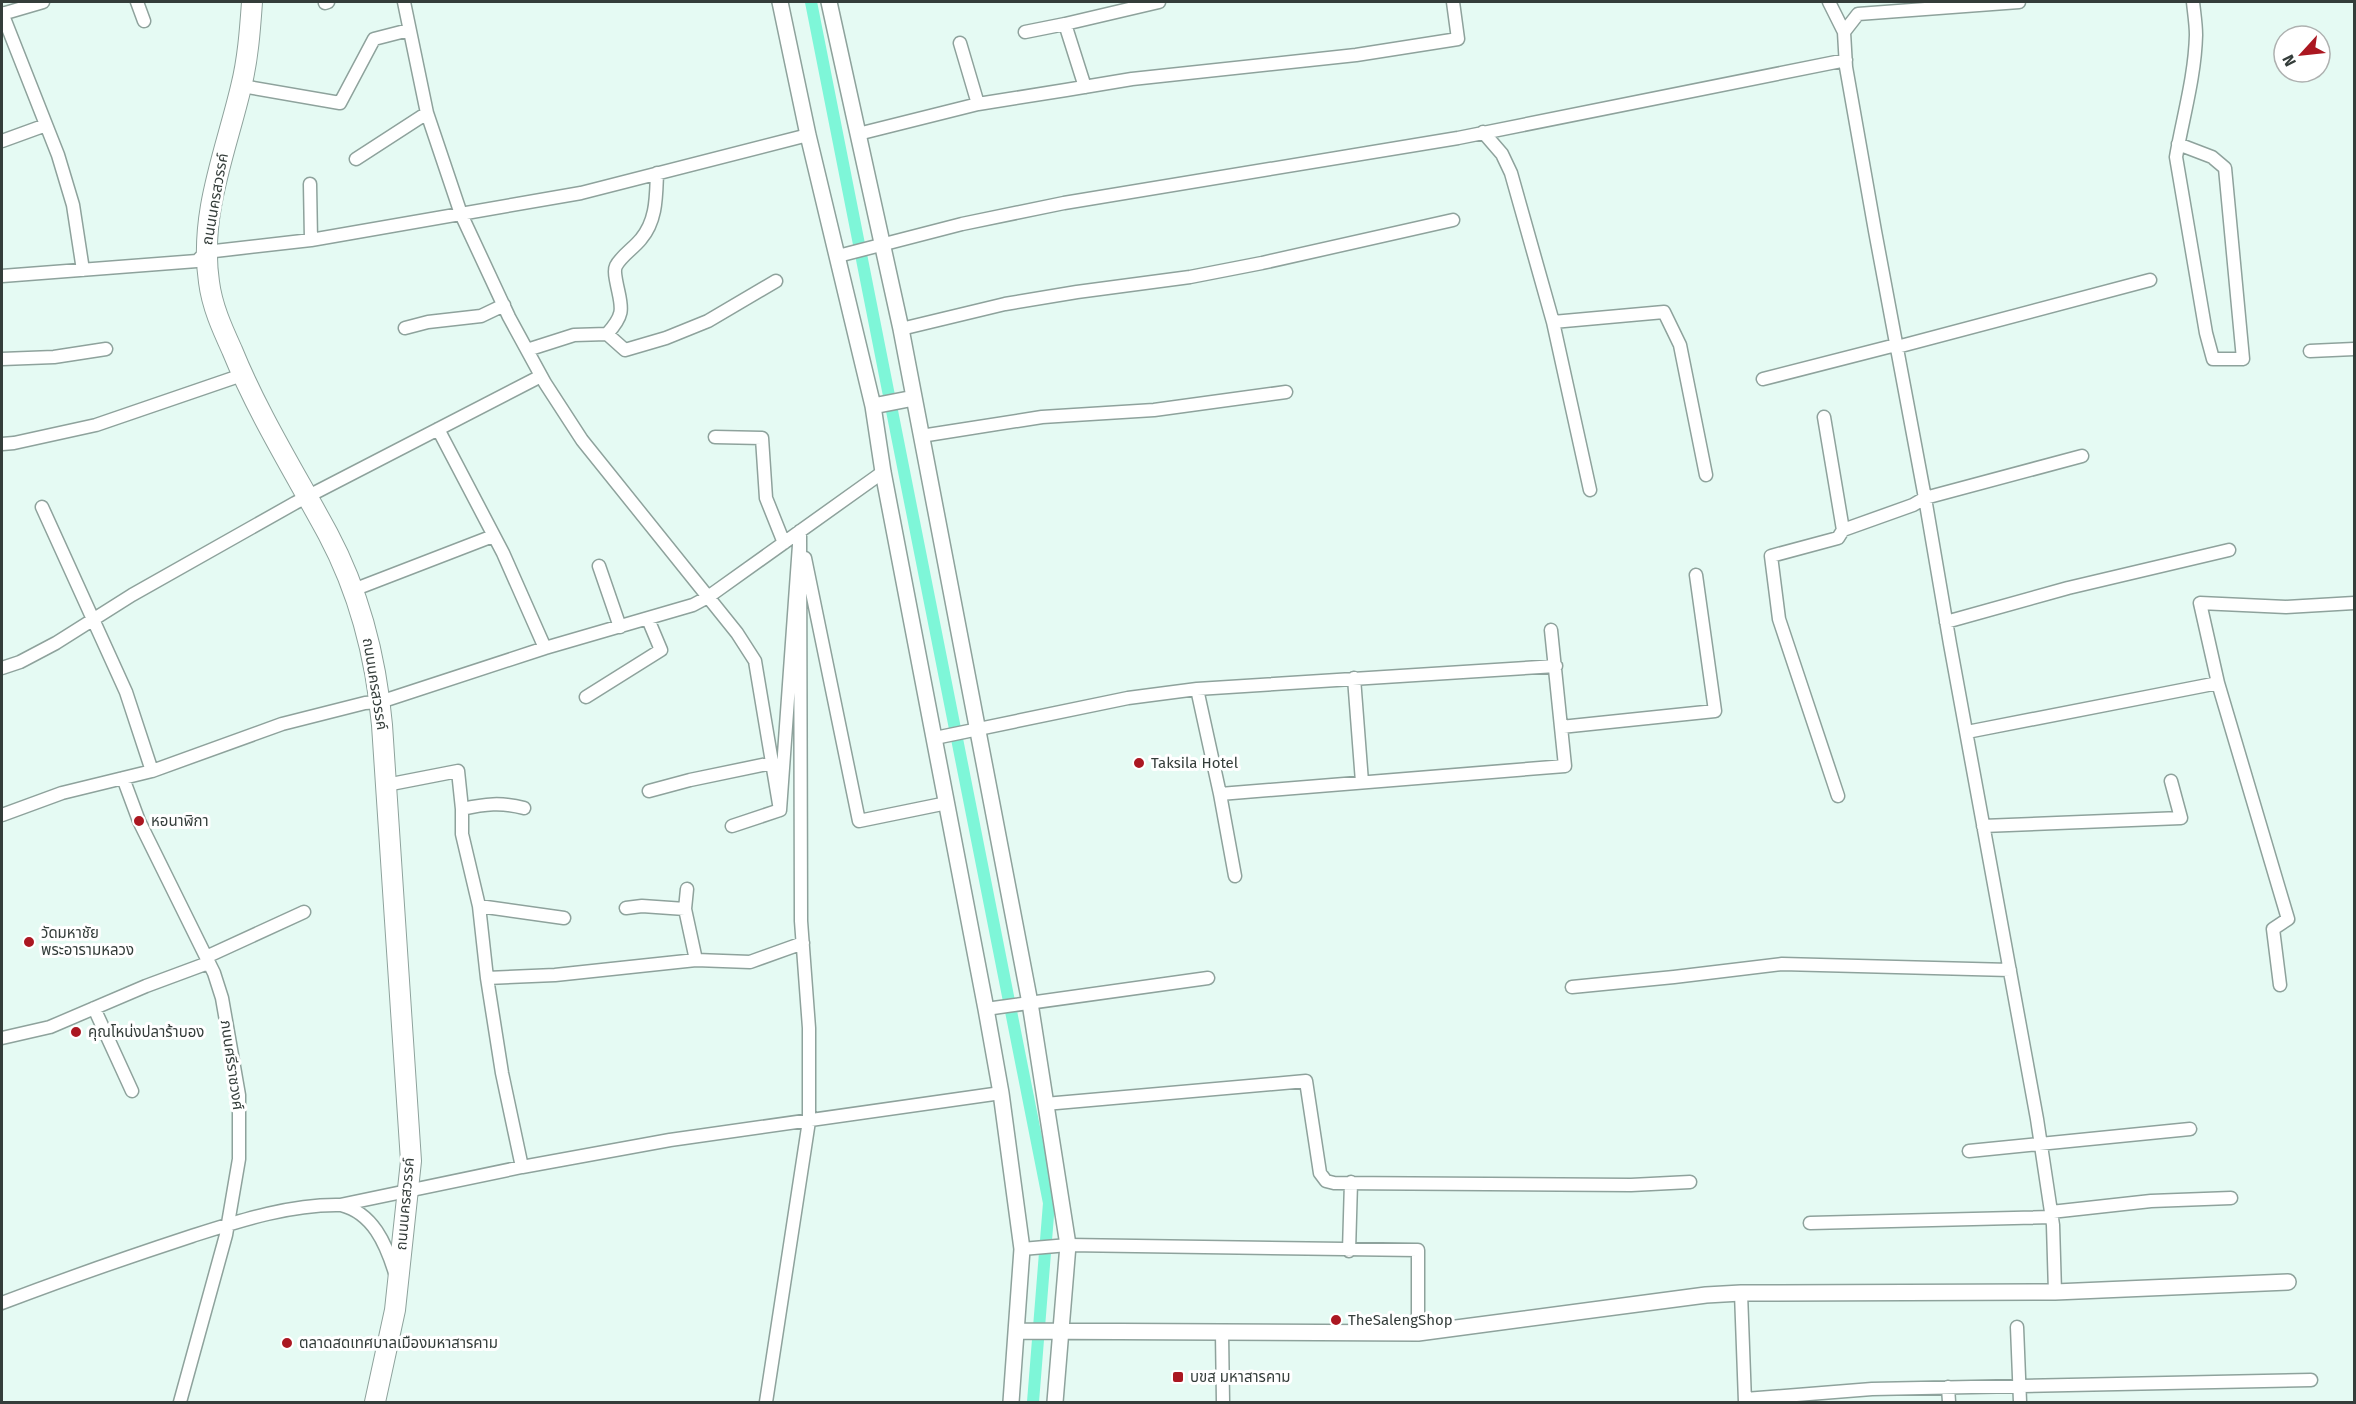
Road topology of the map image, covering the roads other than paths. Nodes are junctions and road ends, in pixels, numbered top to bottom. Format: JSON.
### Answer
{"nodes":[{"id":1,"x":43,"y":2,"type":"edge"},
{"id":2,"x":137,"y":2,"type":"edge"},
{"id":3,"x":252,"y":2,"type":"edge"},
{"id":4,"x":404,"y":2,"type":"edge"},
{"id":5,"x":780,"y":2,"type":"edge"},
{"id":6,"x":829,"y":2,"type":"edge"},
{"id":7,"x":1160,"y":2,"type":"edge"},
{"id":8,"x":1453,"y":2,"type":"edge"},
{"id":9,"x":1829,"y":2,"type":"edge"},
{"id":10,"x":2019,"y":2,"type":"edge"},
{"id":11,"x":2193,"y":2,"type":"edge"},
{"id":12,"x":2,"y":14,"type":"edge"},
{"id":13,"x":144,"y":21,"type":"dead end"},
{"id":14,"x":1065,"y":24,"type":"junction"},
{"id":15,"x":409,"y":30,"type":"junction"},
{"id":16,"x":1025,"y":32,"type":"dead end"},
{"id":17,"x":1844,"y":32,"type":"junction"},
{"id":18,"x":960,"y":43,"type":"dead end"},
{"id":19,"x":1846,"y":60,"type":"junction"},
{"id":20,"x":242,"y":86,"type":"junction"},
{"id":21,"x":1085,"y":87,"type":"junction"},
{"id":22,"x":978,"y":104,"type":"junction"},
{"id":23,"x":428,"y":113,"type":"junction"},
{"id":24,"x":46,"y":125,"type":"junction"},
{"id":25,"x":1483,"y":132,"type":"junction"},
{"id":26,"x":858,"y":134,"type":"junction"},
{"id":27,"x":808,"y":135,"type":"junction"},
{"id":28,"x":2,"y":141,"type":"edge"},
{"id":29,"x":2178,"y":144,"type":"junction"},
{"id":30,"x":356,"y":159,"type":"dead end"},
{"id":31,"x":657,"y":173,"type":"junction"},
{"id":32,"x":310,"y":184,"type":"dead end"},
{"id":33,"x":462,"y":214,"type":"junction"},
{"id":34,"x":1453,"y":220,"type":"dead end"},
{"id":35,"x":311,"y":240,"type":"junction"},
{"id":36,"x":883,"y":245,"type":"junction"},
{"id":37,"x":206,"y":252,"type":"junction"},
{"id":38,"x":838,"y":256,"type":"junction"},
{"id":39,"x":83,"y":270,"type":"junction"},
{"id":40,"x":2,"y":276,"type":"edge"},
{"id":41,"x":776,"y":280,"type":"dead end"},
{"id":42,"x":2150,"y":280,"type":"dead end"},
{"id":43,"x":504,"y":305,"type":"junction"},
{"id":44,"x":1553,"y":322,"type":"junction"},
{"id":45,"x":405,"y":328,"type":"dead end"},
{"id":46,"x":900,"y":329,"type":"junction"},
{"id":47,"x":607,"y":334,"type":"junction"},
{"id":48,"x":1897,"y":346,"type":"junction"},
{"id":49,"x":106,"y":349,"type":"dead end"},
{"id":50,"x":2355,"y":349,"type":"edge"},
{"id":51,"x":527,"y":350,"type":"junction"},
{"id":52,"x":2310,"y":351,"type":"dead end"},
{"id":53,"x":2,"y":359,"type":"edge"},
{"id":54,"x":242,"y":375,"type":"junction"},
{"id":55,"x":541,"y":376,"type":"junction"},
{"id":56,"x":1763,"y":379,"type":"dead end"},
{"id":57,"x":1286,"y":392,"type":"dead end"},
{"id":58,"x":914,"y":398,"type":"junction"},
{"id":59,"x":873,"y":406,"type":"junction"},
{"id":60,"x":1824,"y":417,"type":"dead end"},
{"id":61,"x":438,"y":429,"type":"junction"},
{"id":62,"x":921,"y":436,"type":"junction"},
{"id":63,"x":715,"y":437,"type":"dead end"},
{"id":64,"x":2,"y":444,"type":"edge"},
{"id":65,"x":2082,"y":456,"type":"dead end"},
{"id":66,"x":883,"y":472,"type":"junction"},
{"id":67,"x":1706,"y":475,"type":"dead end"},
{"id":68,"x":1590,"y":490,"type":"dead end"},
{"id":69,"x":308,"y":497,"type":"junction"},
{"id":70,"x":1925,"y":498,"type":"junction"},
{"id":71,"x":42,"y":507,"type":"dead end"},
{"id":72,"x":1843,"y":530,"type":"junction"},
{"id":73,"x":800,"y":531,"type":"junction"},
{"id":74,"x":493,"y":536,"type":"junction"},
{"id":75,"x":784,"y":543,"type":"junction"},
{"id":76,"x":2229,"y":550,"type":"dead end"},
{"id":77,"x":600,"y":566,"type":"dead end"},
{"id":78,"x":1696,"y":575,"type":"dead end"},
{"id":79,"x":353,"y":590,"type":"junction"},
{"id":80,"x":708,"y":597,"type":"junction"},
{"id":81,"x":2355,"y":603,"type":"edge"},
{"id":82,"x":648,"y":618,"type":"junction"},
{"id":83,"x":94,"y":619,"type":"junction"},
{"id":84,"x":1946,"y":622,"type":"junction"},
{"id":85,"x":620,"y":627,"type":"junction"},
{"id":86,"x":1551,"y":630,"type":"dead end"},
{"id":87,"x":545,"y":648,"type":"junction"},
{"id":88,"x":1556,"y":666,"type":"junction"},
{"id":89,"x":2,"y":668,"type":"edge"},
{"id":90,"x":1354,"y":678,"type":"junction"},
{"id":91,"x":2218,"y":683,"type":"junction"},
{"id":92,"x":1197,"y":689,"type":"junction"},
{"id":93,"x":586,"y":697,"type":"dead end"},
{"id":94,"x":380,"y":702,"type":"junction"},
{"id":95,"x":1561,"y":727,"type":"junction"},
{"id":96,"x":978,"y":730,"type":"junction"},
{"id":97,"x":1966,"y":732,"type":"junction"},
{"id":98,"x":935,"y":738,"type":"junction"},
{"id":99,"x":772,"y":763,"type":"junction"},
{"id":100,"x":152,"y":771,"type":"junction"},
{"id":101,"x":123,"y":778,"type":"junction"},
{"id":102,"x":2172,"y":781,"type":"dead end"},
{"id":103,"x":1362,"y":782,"type":"junction"},
{"id":104,"x":386,"y":785,"type":"junction"},
{"id":105,"x":649,"y":791,"type":"dead end"},
{"id":106,"x":1220,"y":794,"type":"junction"},
{"id":107,"x":1838,"y":796,"type":"dead end"},
{"id":108,"x":947,"y":803,"type":"junction"},
{"id":109,"x":524,"y":808,"type":"dead end"},
{"id":110,"x":462,"y":809,"type":"junction"},
{"id":111,"x":780,"y":810,"type":"junction"},
{"id":112,"x":2,"y":815,"type":"edge"},
{"id":113,"x":732,"y":826,"type":"dead end"},
{"id":114,"x":1983,"y":826,"type":"junction"},
{"id":115,"x":1235,"y":876,"type":"dead end"},
{"id":116,"x":687,"y":888,"type":"dead end"},
{"id":117,"x":479,"y":906,"type":"junction"},
{"id":118,"x":626,"y":908,"type":"dead end"},
{"id":119,"x":685,"y":909,"type":"junction"},
{"id":120,"x":304,"y":912,"type":"dead end"},
{"id":121,"x":564,"y":918,"type":"dead end"},
{"id":122,"x":802,"y":943,"type":"junction"},
{"id":123,"x":207,"y":960,"type":"junction"},
{"id":124,"x":696,"y":960,"type":"junction"},
{"id":125,"x":2010,"y":970,"type":"junction"},
{"id":126,"x":487,"y":978,"type":"junction"},
{"id":127,"x":1208,"y":978,"type":"dead end"},
{"id":128,"x":2280,"y":985,"type":"dead end"},
{"id":129,"x":1572,"y":987,"type":"dead end"},
{"id":130,"x":1030,"y":1003,"type":"junction"},
{"id":131,"x":94,"y":1008,"type":"junction"},
{"id":132,"x":986,"y":1009,"type":"junction"},
{"id":133,"x":2,"y":1038,"type":"edge"},
{"id":134,"x":132,"y":1091,"type":"dead end"},
{"id":135,"x":1001,"y":1093,"type":"junction"},
{"id":136,"x":1045,"y":1104,"type":"junction"},
{"id":137,"x":808,"y":1121,"type":"junction"},
{"id":138,"x":2190,"y":1129,"type":"dead end"},
{"id":139,"x":2041,"y":1145,"type":"junction"},
{"id":140,"x":1969,"y":1151,"type":"dead end"},
{"id":141,"x":522,"y":1167,"type":"junction"},
{"id":142,"x":1351,"y":1182,"type":"junction"},
{"id":143,"x":1690,"y":1182,"type":"dead end"},
{"id":144,"x":409,"y":1191,"type":"junction"},
{"id":145,"x":2231,"y":1197,"type":"dead end"},
{"id":146,"x":340,"y":1205,"type":"junction"},
{"id":147,"x":2052,"y":1215,"type":"junction"},
{"id":148,"x":1810,"y":1224,"type":"dead end"},
{"id":149,"x":228,"y":1225,"type":"junction"},
{"id":150,"x":1068,"y":1245,"type":"junction"},
{"id":151,"x":1022,"y":1249,"type":"junction"},
{"id":152,"x":1349,"y":1251,"type":"junction"},
{"id":153,"x":398,"y":1282,"type":"junction"},
{"id":154,"x":2288,"y":1282,"type":"dead end"},
{"id":155,"x":2055,"y":1292,"type":"junction"},
{"id":156,"x":1741,"y":1293,"type":"junction"},
{"id":157,"x":2,"y":1303,"type":"edge"},
{"id":158,"x":2018,"y":1326,"type":"dead end"},
{"id":159,"x":1017,"y":1331,"type":"junction"},
{"id":160,"x":1062,"y":1331,"type":"junction"},
{"id":161,"x":1222,"y":1333,"type":"junction"},
{"id":162,"x":1418,"y":1333,"type":"junction"},
{"id":163,"x":2311,"y":1380,"type":"dead end"},
{"id":164,"x":2019,"y":1386,"type":"junction"},
{"id":165,"x":1948,"y":1387,"type":"junction"},
{"id":166,"x":1745,"y":1401,"type":"edge"},
{"id":167,"x":180,"y":1402,"type":"edge"},
{"id":168,"x":375,"y":1402,"type":"edge"},
{"id":169,"x":766,"y":1402,"type":"edge"},
{"id":170,"x":1011,"y":1402,"type":"edge"},
{"id":171,"x":1055,"y":1402,"type":"edge"},
{"id":172,"x":1223,"y":1402,"type":"edge"},
{"id":173,"x":1949,"y":1402,"type":"edge"},
{"id":174,"x":2020,"y":1402,"type":"edge"}],
"edges":[{"from":1,"to":12,"type":"street"},
{"from":2,"to":13,"type":"street"},
{"from":3,"to":20,"type":"main road","name":"ถนนนครสวรรค์"},
{"from":4,"to":15,"type":"street"},
{"from":5,"to":27,"type":"street"},
{"from":6,"to":26,"type":"street"},
{"from":7,"to":14,"type":"street"},
{"from":8,"to":21,"type":"street"},
{"from":9,"to":17,"type":"street"},
{"from":10,"to":17,"type":"street"},
{"from":11,"to":29,"type":"street"},
{"from":12,"to":24,"type":"street"},
{"from":14,"to":16,"type":"street"},
{"from":14,"to":21,"type":"street"},
{"from":15,"to":20,"type":"street"},
{"from":15,"to":23,"type":"street"},
{"from":17,"to":19,"type":"street"},
{"from":18,"to":22,"type":"street"},
{"from":19,"to":25,"type":"street"},
{"from":19,"to":48,"type":"street"},
{"from":20,"to":37,"type":"main road","name":"ถนนนครสวรรค์"},
{"from":21,"to":22,"type":"street"},
{"from":22,"to":26,"type":"street"},
{"from":23,"to":30,"type":"street"},
{"from":23,"to":33,"type":"street"},
{"from":24,"to":28,"type":"street"},
{"from":24,"to":39,"type":"street"},
{"from":25,"to":36,"type":"street"},
{"from":25,"to":44,"type":"street"},
{"from":26,"to":36,"type":"street"},
{"from":27,"to":31,"type":"street"},
{"from":27,"to":38,"type":"street"},
{"from":29,"to":29,"type":"street"},
{"from":31,"to":33,"type":"street"},
{"from":31,"to":47,"type":"street"},
{"from":32,"to":35,"type":"street"},
{"from":33,"to":35,"type":"street"},
{"from":33,"to":43,"type":"street"},
{"from":34,"to":46,"type":"street"},
{"from":35,"to":37,"type":"street"},
{"from":36,"to":38,"type":"street"},
{"from":36,"to":46,"type":"street"},
{"from":37,"to":39,"type":"street"},
{"from":37,"to":54,"type":"main road","name":"ถนนนครสวรรค์"},
{"from":38,"to":59,"type":"street"},
{"from":39,"to":40,"type":"street"},
{"from":41,"to":47,"type":"street"},
{"from":42,"to":48,"type":"street"},
{"from":43,"to":45,"type":"street"},
{"from":43,"to":51,"type":"street"},
{"from":44,"to":67,"type":"street"},
{"from":44,"to":68,"type":"street"},
{"from":46,"to":58,"type":"street"},
{"from":47,"to":51,"type":"street"},
{"from":48,"to":56,"type":"street"},
{"from":48,"to":70,"type":"street"},
{"from":49,"to":53,"type":"street"},
{"from":50,"to":52,"type":"street"},
{"from":51,"to":55,"type":"street"},
{"from":54,"to":64,"type":"street"},
{"from":54,"to":69,"type":"main road","name":"ถนนนครสวรรค์"},
{"from":55,"to":61,"type":"street"},
{"from":55,"to":80,"type":"street"},
{"from":57,"to":62,"type":"street"},
{"from":58,"to":59,"type":"street"},
{"from":58,"to":62,"type":"street"},
{"from":59,"to":66,"type":"street"},
{"from":60,"to":72,"type":"street"},
{"from":61,"to":69,"type":"street"},
{"from":61,"to":74,"type":"street"},
{"from":62,"to":96,"type":"street"},
{"from":63,"to":75,"type":"street"},
{"from":65,"to":70,"type":"street"},
{"from":66,"to":73,"type":"street"},
{"from":66,"to":98,"type":"street"},
{"from":69,"to":79,"type":"main road","name":"ถนนนครสวรรค์"},
{"from":69,"to":83,"type":"street"},
{"from":70,"to":72,"type":"street"},
{"from":70,"to":84,"type":"street"},
{"from":71,"to":83,"type":"street"},
{"from":72,"to":107,"type":"street"},
{"from":73,"to":75,"type":"street"},
{"from":73,"to":108,"type":"street"},
{"from":73,"to":111,"type":"street"},
{"from":73,"to":122,"type":"street"},
{"from":74,"to":79,"type":"street"},
{"from":74,"to":87,"type":"street"},
{"from":75,"to":80,"type":"street"},
{"from":76,"to":84,"type":"street"},
{"from":77,"to":85,"type":"street"},
{"from":78,"to":95,"type":"street"},
{"from":79,"to":94,"type":"main road","name":"ถนนนครสวรรค์"},
{"from":80,"to":82,"type":"street"},
{"from":80,"to":99,"type":"street"},
{"from":81,"to":91,"type":"street"},
{"from":82,"to":85,"type":"street"},
{"from":82,"to":93,"type":"street"},
{"from":83,"to":89,"type":"street"},
{"from":83,"to":100,"type":"street"},
{"from":84,"to":97,"type":"street"},
{"from":85,"to":87,"type":"street"},
{"from":86,"to":88,"type":"street"},
{"from":87,"to":94,"type":"street"},
{"from":88,"to":90,"type":"street"},
{"from":88,"to":95,"type":"street"},
{"from":90,"to":92,"type":"street"},
{"from":90,"to":103,"type":"street"},
{"from":91,"to":97,"type":"street"},
{"from":91,"to":128,"type":"street"},
{"from":92,"to":96,"type":"street"},
{"from":92,"to":106,"type":"street"},
{"from":94,"to":100,"type":"street"},
{"from":94,"to":104,"type":"main road","name":"ถนนนครสวรรค์"},
{"from":95,"to":103,"type":"street"},
{"from":96,"to":98,"type":"street"},
{"from":96,"to":130,"type":"street"},
{"from":97,"to":114,"type":"street"},
{"from":98,"to":108,"type":"street"},
{"from":99,"to":105,"type":"street"},
{"from":99,"to":111,"type":"street"},
{"from":100,"to":101,"type":"street"},
{"from":101,"to":112,"type":"street"},
{"from":101,"to":123,"type":"street","name":"ภนนศรีราชวงศ์"},
{"from":102,"to":114,"type":"street"},
{"from":103,"to":106,"type":"street"},
{"from":104,"to":110,"type":"street"},
{"from":104,"to":144,"type":"main road","name":"ถนนนครสวรรค์"},
{"from":106,"to":115,"type":"street"},
{"from":108,"to":132,"type":"street"},
{"from":109,"to":110,"type":"street"},
{"from":110,"to":117,"type":"street"},
{"from":111,"to":113,"type":"street"},
{"from":114,"to":125,"type":"street"},
{"from":116,"to":119,"type":"street"},
{"from":117,"to":121,"type":"street"},
{"from":117,"to":126,"type":"street"},
{"from":118,"to":119,"type":"street"},
{"from":119,"to":124,"type":"street"},
{"from":120,"to":123,"type":"street"},
{"from":122,"to":124,"type":"street"},
{"from":122,"to":137,"type":"street"},
{"from":123,"to":131,"type":"street"},
{"from":123,"to":149,"type":"street","name":"ภนนศรีราชวงศ์"},
{"from":124,"to":126,"type":"street"},
{"from":125,"to":129,"type":"street"},
{"from":125,"to":139,"type":"street"},
{"from":126,"to":141,"type":"street"},
{"from":127,"to":130,"type":"street"},
{"from":130,"to":132,"type":"street"},
{"from":130,"to":136,"type":"street"},
{"from":131,"to":133,"type":"street"},
{"from":131,"to":134,"type":"street"},
{"from":132,"to":135,"type":"street"},
{"from":135,"to":137,"type":"street"},
{"from":135,"to":151,"type":"street"},
{"from":136,"to":142,"type":"street"},
{"from":136,"to":150,"type":"street"},
{"from":137,"to":141,"type":"street"},
{"from":137,"to":169,"type":"street"},
{"from":138,"to":139,"type":"street"},
{"from":139,"to":140,"type":"street"},
{"from":139,"to":147,"type":"street"},
{"from":141,"to":144,"type":"street"},
{"from":142,"to":143,"type":"street"},
{"from":142,"to":152,"type":"street"},
{"from":144,"to":146,"type":"street"},
{"from":144,"to":153,"type":"main road","name":"ถนนนครสวรรค์"},
{"from":145,"to":147,"type":"street"},
{"from":146,"to":149,"type":"street"},
{"from":146,"to":153,"type":"street"},
{"from":147,"to":148,"type":"street"},
{"from":147,"to":155,"type":"street"},
{"from":149,"to":157,"type":"street"},
{"from":149,"to":167,"type":"street","name":"ภนนศรีราชวงศ์"},
{"from":150,"to":151,"type":"street"},
{"from":150,"to":152,"type":"street"},
{"from":150,"to":160,"type":"street"},
{"from":151,"to":159,"type":"street"},
{"from":152,"to":162,"type":"street"},
{"from":153,"to":168,"type":"main road","name":"ถนนนครสวรรค์"},
{"from":154,"to":155,"type":"street"},
{"from":155,"to":156,"type":"street"},
{"from":156,"to":162,"type":"street"},
{"from":156,"to":166,"type":"street"},
{"from":158,"to":164,"type":"street"},
{"from":159,"to":160,"type":"street"},
{"from":159,"to":170,"type":"street"},
{"from":160,"to":161,"type":"street"},
{"from":160,"to":171,"type":"street"},
{"from":161,"to":162,"type":"street"},
{"from":161,"to":172,"type":"street"},
{"from":163,"to":164,"type":"street"},
{"from":164,"to":165,"type":"street"},
{"from":164,"to":174,"type":"street"},
{"from":165,"to":166,"type":"street"},
{"from":165,"to":173,"type":"street"}]}
